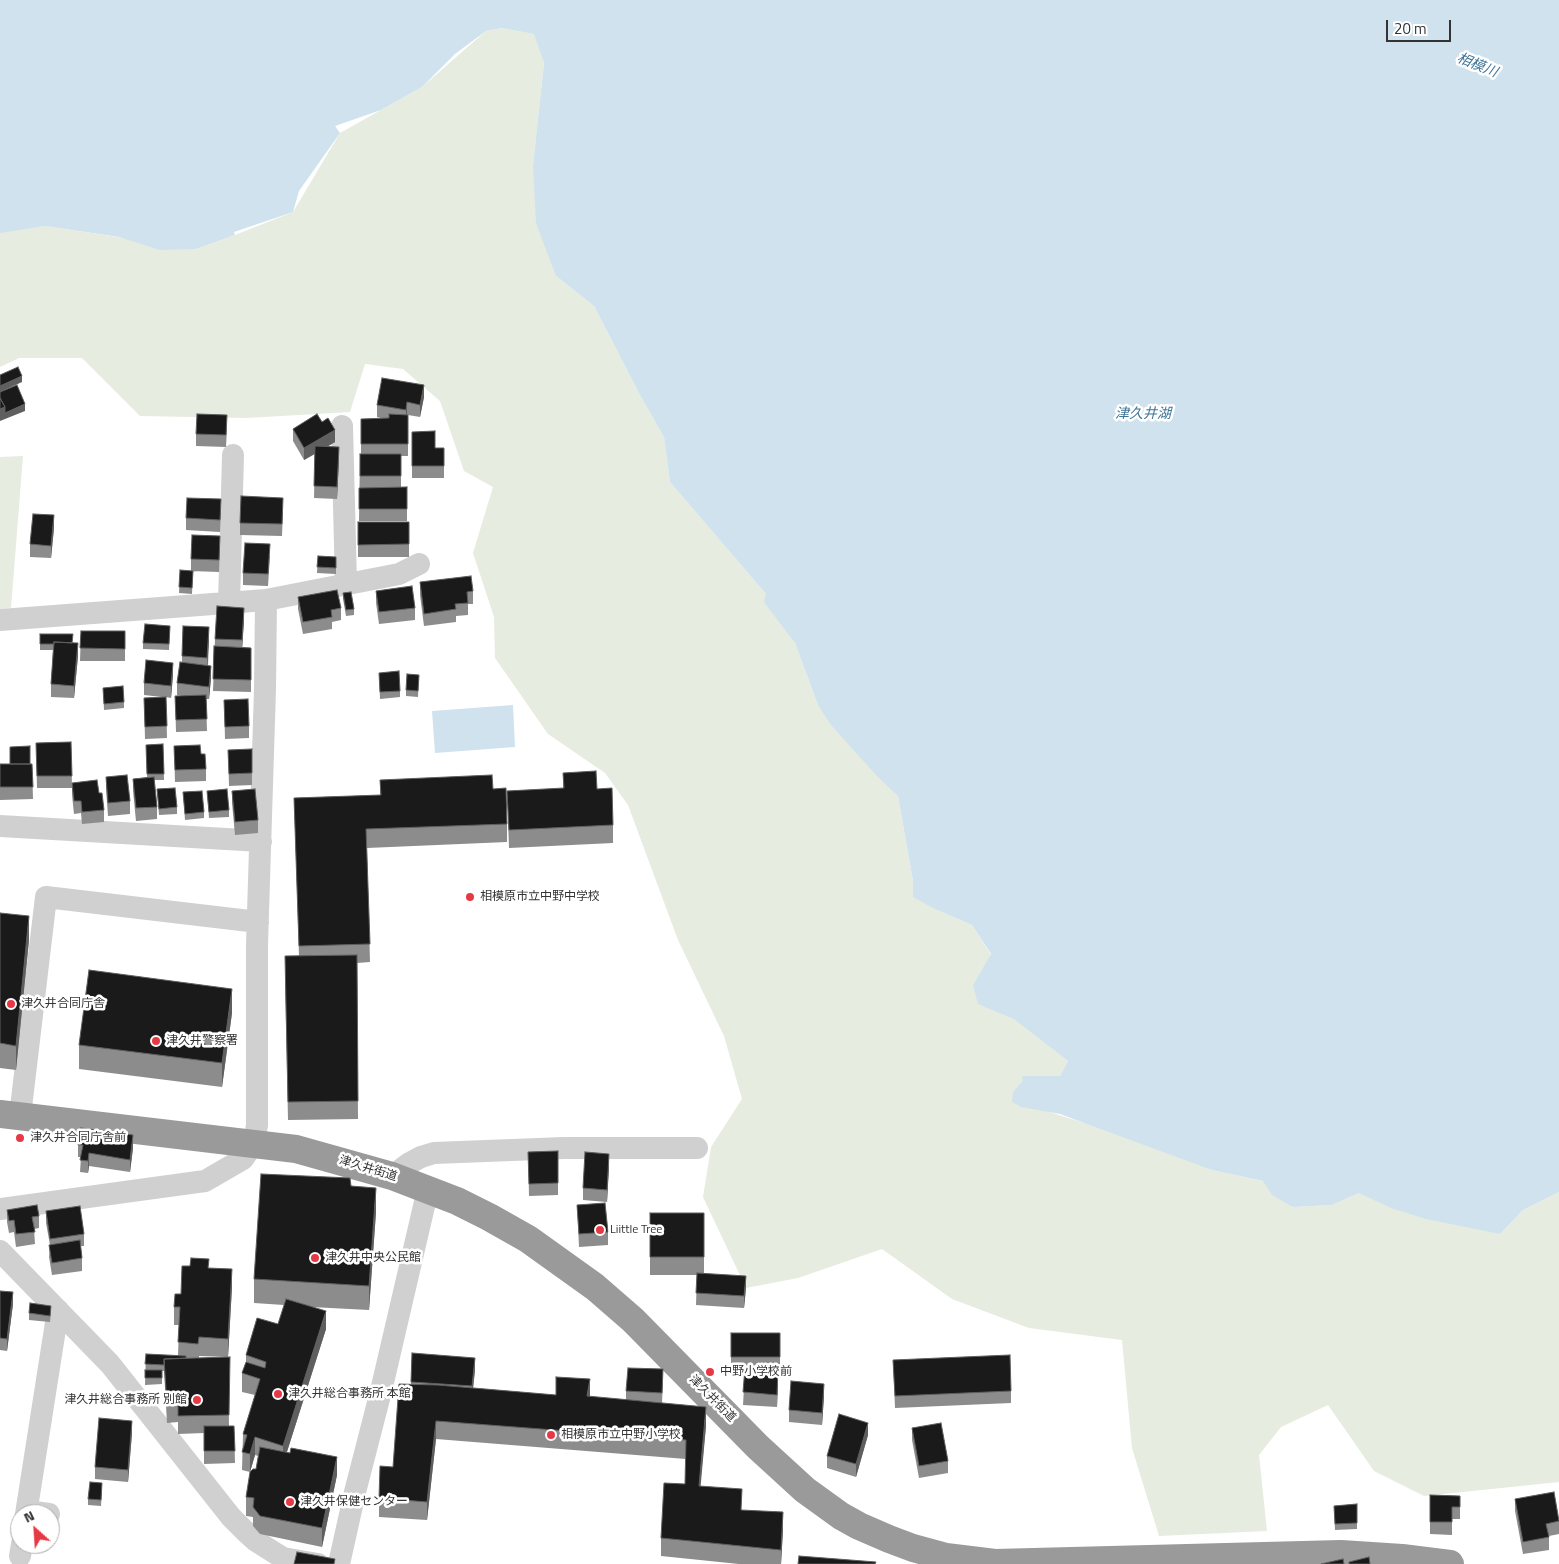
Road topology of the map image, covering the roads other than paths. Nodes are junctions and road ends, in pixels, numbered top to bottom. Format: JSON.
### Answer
{"nodes":[{"id":1,"x":342,"y":426,"type":"dead end"},
{"id":2,"x":233,"y":455,"type":"dead end"},
{"id":3,"x":419,"y":564,"type":"dead end"},
{"id":4,"x":346,"y":584,"type":"junction"},
{"id":5,"x":266,"y":600,"type":"junction"},
{"id":6,"x":229,"y":603,"type":"junction"},
{"id":7,"x":0,"y":620,"type":"edge"},
{"id":8,"x":0,"y":826,"type":"edge"},
{"id":9,"x":261,"y":841,"type":"junction"},
{"id":10,"x":258,"y":922,"type":"junction"},
{"id":11,"x":10,"y":1115,"type":"edge"},
{"id":12,"x":254,"y":1143,"type":"junction"},
{"id":13,"x":697,"y":1148,"type":"dead end"},
{"id":14,"x":392,"y":1176,"type":"junction"},
{"id":15,"x":428,"y":1189,"type":"junction"},
{"id":16,"x":0,"y":1210,"type":"edge"},
{"id":17,"x":0,"y":1251,"type":"edge"},
{"id":18,"x":58,"y":1310,"type":"junction"},
{"id":19,"x":27,"y":1504,"type":"edge"},
{"id":20,"x":318,"y":1564,"type":"edge"},
{"id":21,"x":339,"y":1564,"type":"edge"},
{"id":22,"x":1450,"y":1564,"type":"edge"}],
"edges":[{"from":1,"to":4,"type":"street"},
{"from":2,"to":6,"type":"street"},
{"from":3,"to":4,"type":"street"},
{"from":4,"to":5,"type":"street"},
{"from":5,"to":6,"type":"street"},
{"from":5,"to":9,"type":"street"},
{"from":6,"to":7,"type":"street"},
{"from":8,"to":9,"type":"street"},
{"from":9,"to":10,"type":"street"},
{"from":10,"to":11,"type":"street"},
{"from":10,"to":12,"type":"street"},
{"from":11,"to":12,"type":"highway","name":"津久井街道"},
{"from":12,"to":14,"type":"highway","name":"津久井街道"},
{"from":12,"to":16,"type":"street"},
{"from":13,"to":14,"type":"street"},
{"from":14,"to":15,"type":"highway","name":"津久井街道"},
{"from":15,"to":21,"type":"street"},
{"from":15,"to":22,"type":"highway","name":"津久井街道"},
{"from":17,"to":18,"type":"street"},
{"from":18,"to":19,"type":"street"},
{"from":18,"to":20,"type":"street"}]}
